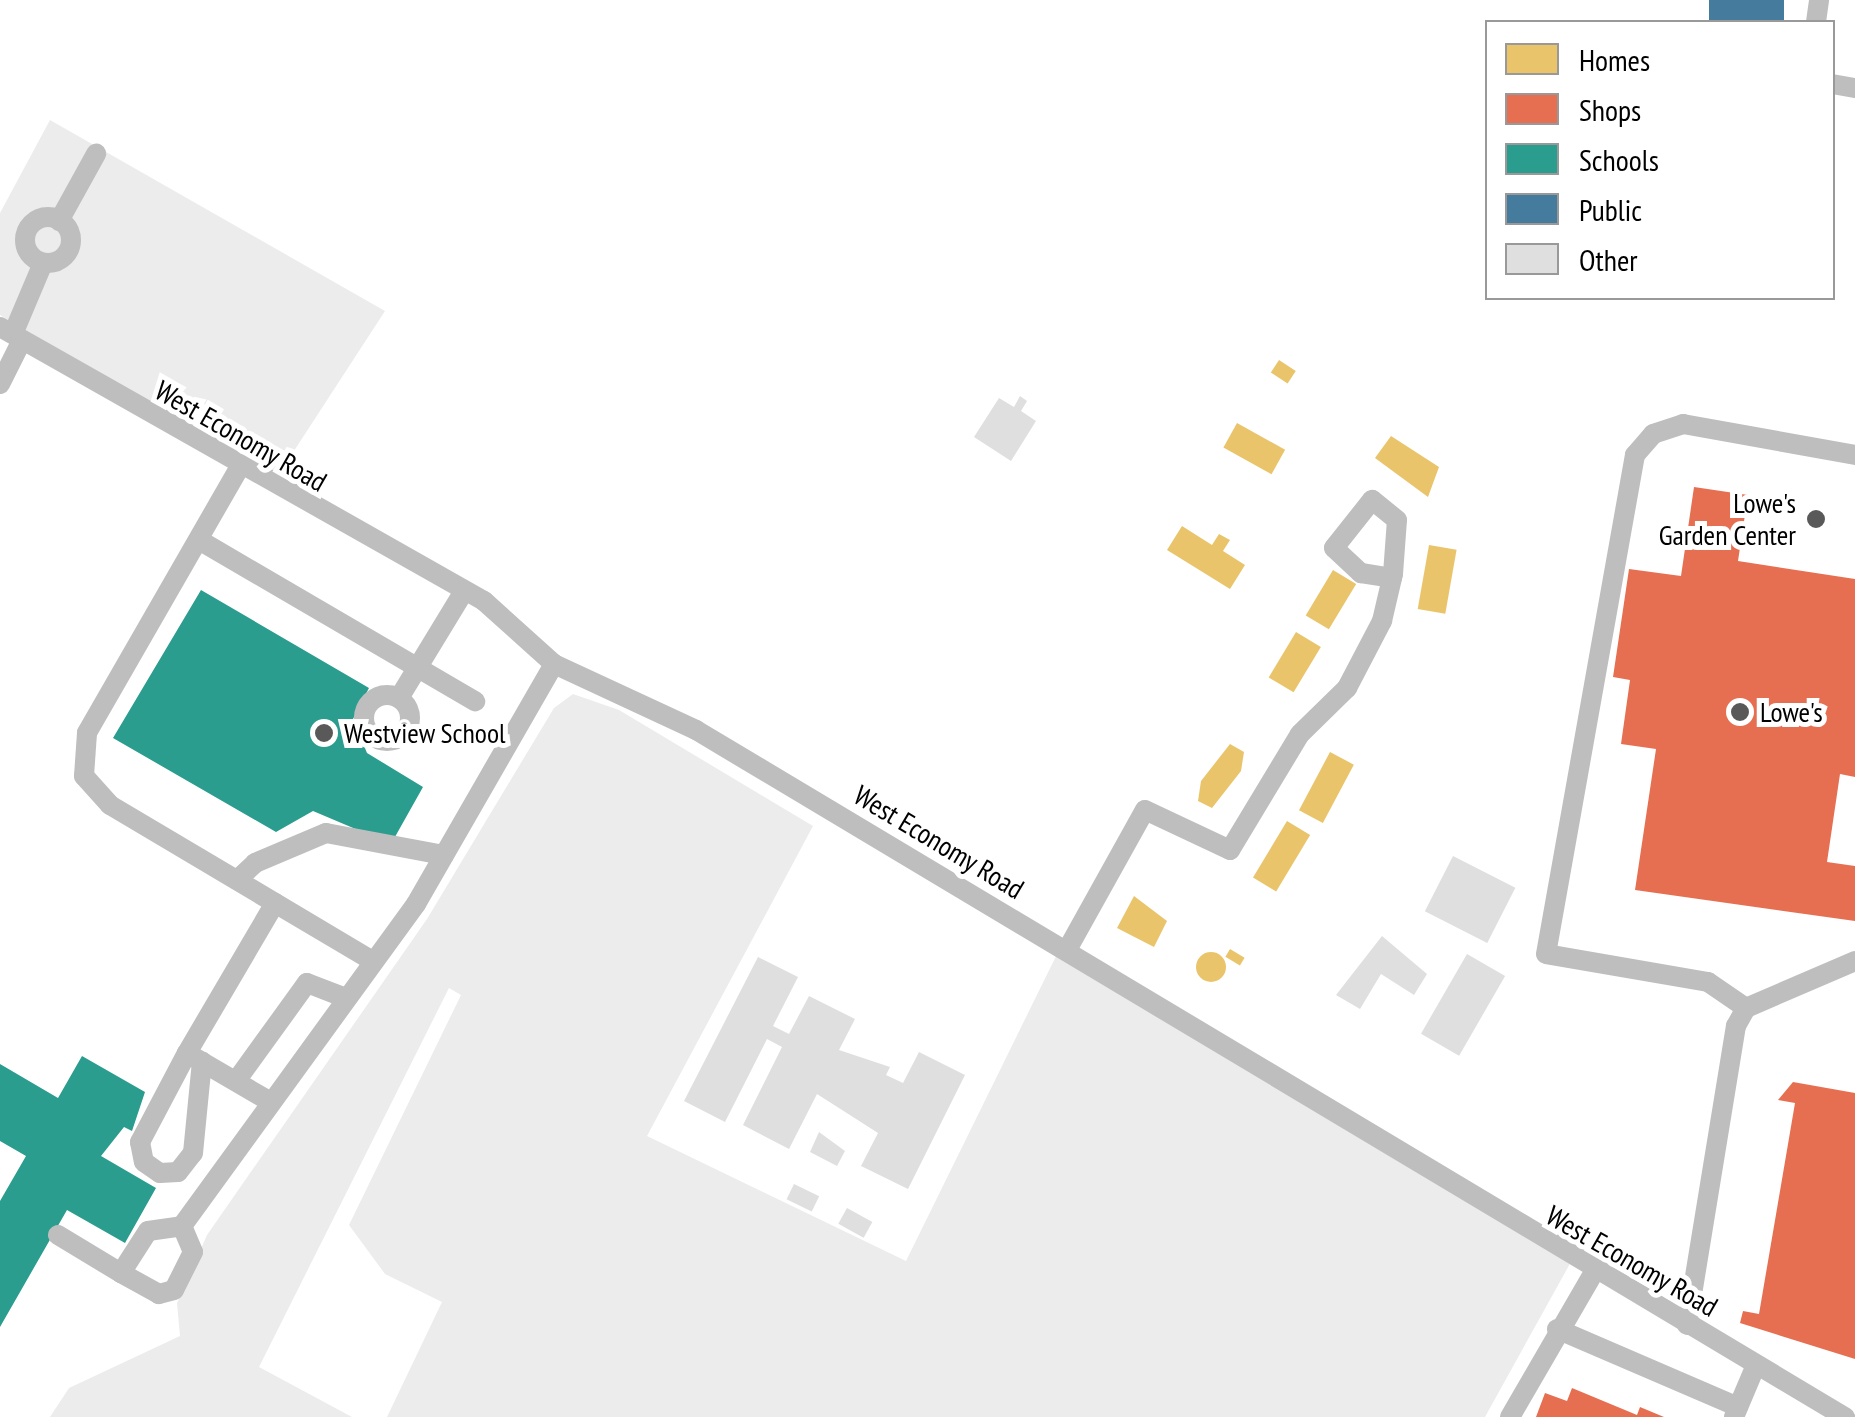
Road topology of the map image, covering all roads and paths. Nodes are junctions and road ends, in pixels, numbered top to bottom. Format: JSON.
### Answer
{"nodes":[{"id":1,"x":96,"y":154,"type":"dead end"},
{"id":2,"x":59,"y":220,"type":"junction"},
{"id":3,"x":38,"y":259,"type":"junction"},
{"id":4,"x":6,"y":328,"type":"edge"},
{"id":5,"x":0,"y":384,"type":"edge"},
{"id":6,"x":1855,"y":455,"type":"edge"},
{"id":7,"x":238,"y":470,"type":"junction"},
{"id":8,"x":199,"y":540,"type":"junction"},
{"id":9,"x":1392,"y":578,"type":"dead end"},
{"id":10,"x":464,"y":591,"type":"junction"},
{"id":11,"x":554,"y":664,"type":"junction"},
{"id":12,"x":418,"y":667,"type":"junction"},
{"id":13,"x":398,"y":698,"type":"dead end"},
{"id":14,"x":475,"y":701,"type":"dead end"},
{"id":15,"x":444,"y":855,"type":"junction"},
{"id":16,"x":238,"y":880,"type":"junction"},
{"id":17,"x":275,"y":902,"type":"junction"},
{"id":18,"x":1067,"y":950,"type":"junction"},
{"id":19,"x":374,"y":961,"type":"junction"},
{"id":20,"x":1855,"y":961,"type":"edge"},
{"id":21,"x":346,"y":998,"type":"junction"},
{"id":22,"x":1746,"y":1008,"type":"junction"},
{"id":23,"x":194,"y":1057,"type":"junction"},
{"id":24,"x":236,"y":1081,"type":"junction"},
{"id":25,"x":269,"y":1101,"type":"junction"},
{"id":26,"x":182,"y":1226,"type":"junction"},
{"id":27,"x":58,"y":1235,"type":"dead end"},
{"id":28,"x":1594,"y":1272,"type":"junction"},
{"id":29,"x":121,"y":1273,"type":"junction"},
{"id":30,"x":1687,"y":1325,"type":"junction"},
{"id":31,"x":1558,"y":1329,"type":"junction"},
{"id":32,"x":1756,"y":1364,"type":"junction"},
{"id":33,"x":1736,"y":1412,"type":"edge"},
{"id":34,"x":1510,"y":1417,"type":"edge"},
{"id":35,"x":1846,"y":1417,"type":"edge"}],
"edges":[{"from":1,"to":2,"type":"street"},
{"from":2,"to":3,"type":"street"},
{"from":2,"to":3,"type":"street"},
{"from":3,"to":4,"type":"street"},
{"from":4,"to":5,"type":"street"},
{"from":4,"to":7,"type":"street","name":"West Economy Road"},
{"from":6,"to":22,"type":"street"},
{"from":7,"to":8,"type":"street"},
{"from":7,"to":10,"type":"street","name":"West Economy Road"},
{"from":8,"to":12,"type":"street"},
{"from":8,"to":16,"type":"street"},
{"from":9,"to":18,"type":"street"},
{"from":10,"to":11,"type":"street","name":"West Economy Road"},
{"from":10,"to":12,"type":"street"},
{"from":11,"to":15,"type":"street"},
{"from":11,"to":18,"type":"street","name":"West Economy Road"},
{"from":12,"to":13,"type":"street"},
{"from":12,"to":14,"type":"street"},
{"from":15,"to":16,"type":"street"},
{"from":15,"to":19,"type":"street"},
{"from":16,"to":17,"type":"street"},
{"from":17,"to":19,"type":"street"},
{"from":17,"to":23,"type":"street"},
{"from":18,"to":28,"type":"street","name":"West Economy Road"},
{"from":19,"to":21,"type":"street"},
{"from":20,"to":22,"type":"street"},
{"from":21,"to":24,"type":"street"},
{"from":21,"to":25,"type":"street"},
{"from":22,"to":30,"type":"street"},
{"from":23,"to":23,"type":"street"},
{"from":23,"to":24,"type":"street"},
{"from":24,"to":25,"type":"street"},
{"from":25,"to":26,"type":"street"},
{"from":26,"to":29,"type":"street"},
{"from":26,"to":29,"type":"street"},
{"from":27,"to":29,"type":"street"},
{"from":28,"to":30,"type":"street","name":"West Economy Road"},
{"from":28,"to":31,"type":"street"},
{"from":30,"to":32,"type":"street","name":"West Economy Road"},
{"from":31,"to":33,"type":"street"},
{"from":31,"to":34,"type":"street"},
{"from":32,"to":33,"type":"street"},
{"from":32,"to":35,"type":"street","name":"West Economy Road"}]}
